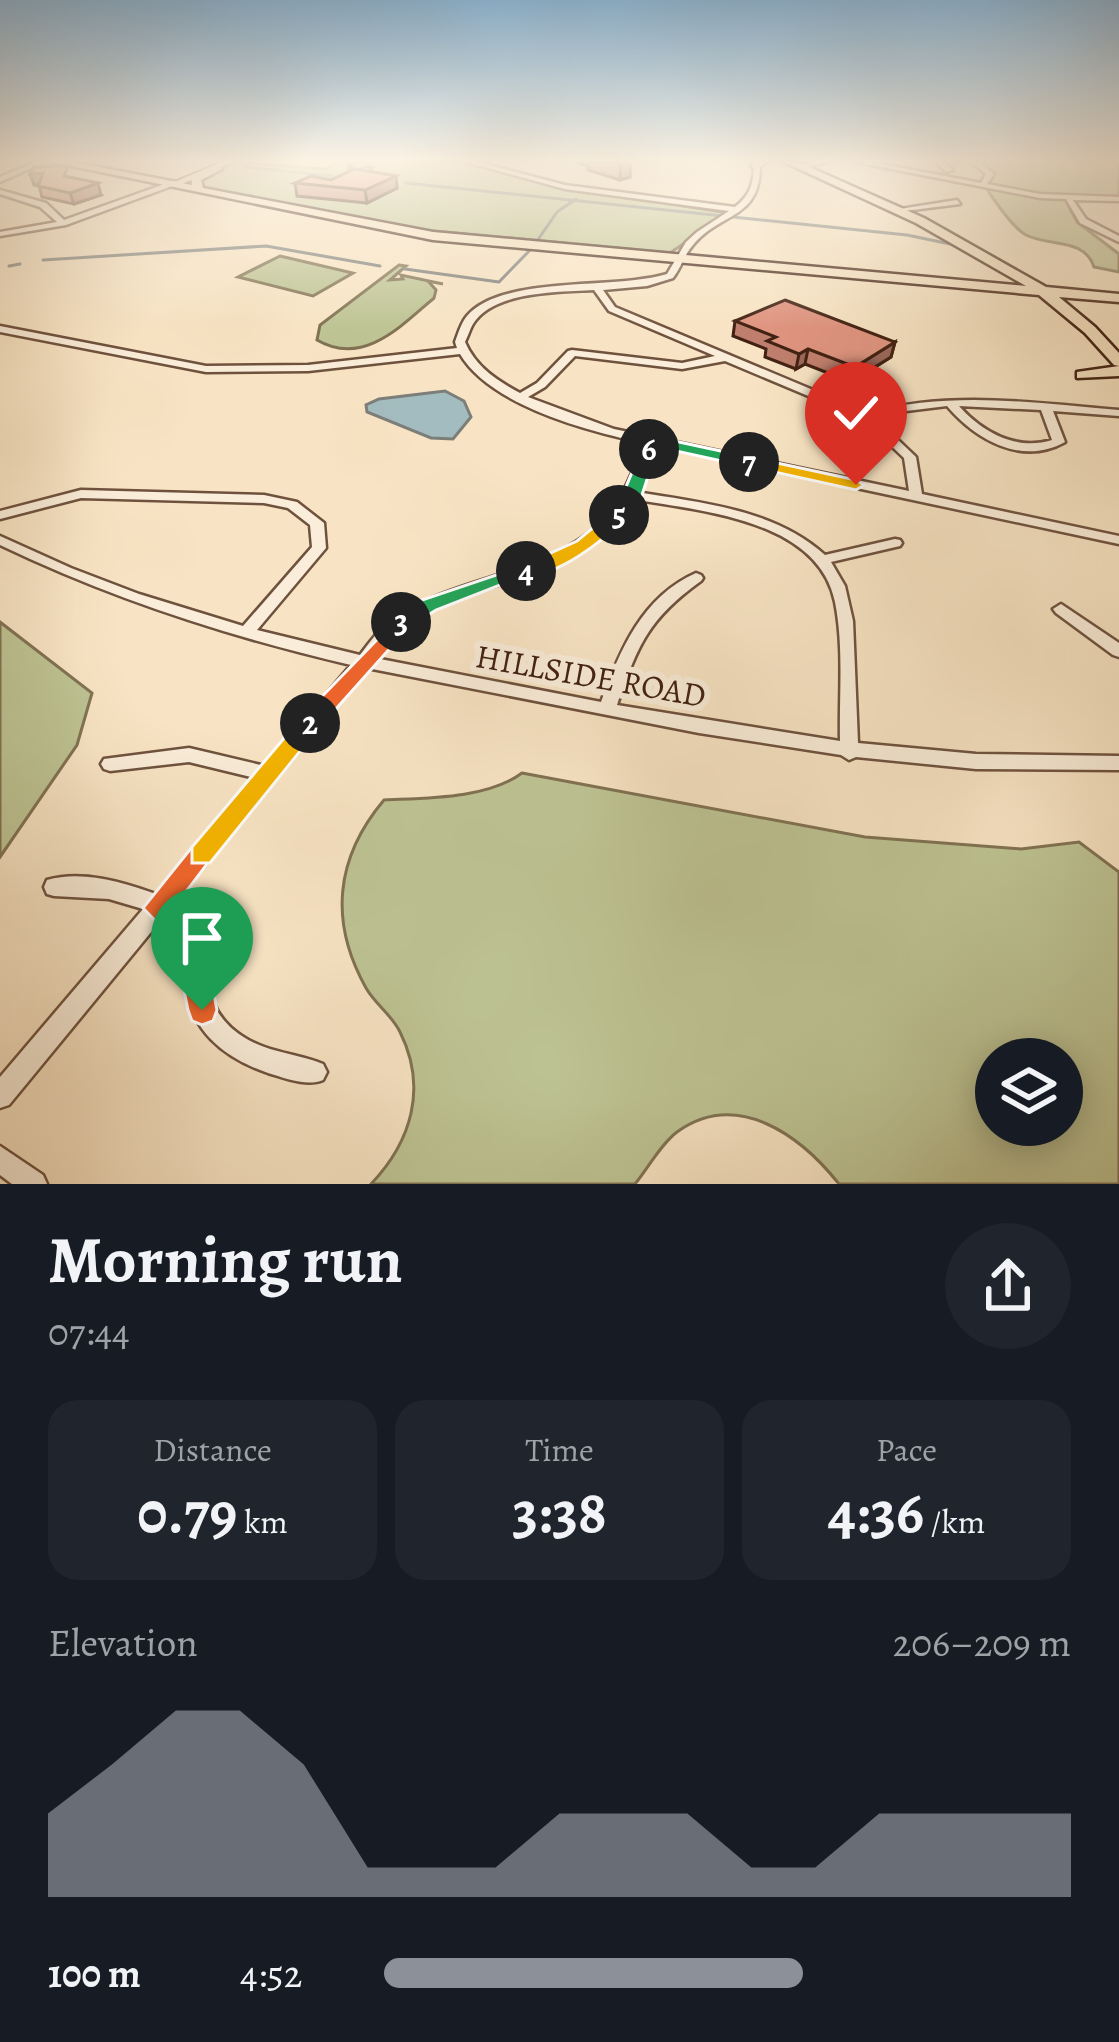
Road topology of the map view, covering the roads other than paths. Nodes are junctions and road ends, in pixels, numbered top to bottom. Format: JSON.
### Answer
{"nodes":[{"id":1,"x":57,"y":217,"type":"edge"},
{"id":2,"x":80,"y":217,"type":"edge"},
{"id":3,"x":333,"y":217,"type":"edge"},
{"id":4,"x":347,"y":217,"type":"edge"},
{"id":5,"x":727,"y":217,"type":"edge"},
{"id":6,"x":908,"y":217,"type":"edge"},
{"id":7,"x":925,"y":217,"type":"edge"},
{"id":8,"x":1081,"y":217,"type":"edge"},
{"id":9,"x":63,"y":223,"type":"junction"},
{"id":10,"x":0,"y":234,"type":"edge"},
{"id":11,"x":1119,"y":239,"type":"edge"},
{"id":12,"x":979,"y":254,"type":"junction"},
{"id":13,"x":682,"y":257,"type":"junction"},
{"id":14,"x":748,"y":265,"type":"junction"},
{"id":15,"x":933,"y":279,"type":"junction"},
{"id":16,"x":596,"y":287,"type":"junction"},
{"id":17,"x":1044,"y":288,"type":"junction"},
{"id":18,"x":1119,"y":296,"type":"edge"},
{"id":19,"x":0,"y":328,"type":"edge"},
{"id":20,"x":1098,"y":331,"type":"junction"},
{"id":21,"x":1119,"y":347,"type":"edge"},
{"id":22,"x":460,"y":350,"type":"junction"},
{"id":23,"x":728,"y":357,"type":"junction"},
{"id":24,"x":1119,"y":370,"type":"edge"},
{"id":25,"x":521,"y":397,"type":"junction"},
{"id":26,"x":950,"y":403,"type":"junction"},
{"id":27,"x":1047,"y":409,"type":"junction"},
{"id":28,"x":1119,"y":413,"type":"edge"},
{"id":29,"x":867,"y":416,"type":"junction"},
{"id":30,"x":651,"y":441,"type":"junction"},
{"id":31,"x":634,"y":495,"type":"junction"},
{"id":32,"x":916,"y":496,"type":"junction"},
{"id":33,"x":0,"y":515,"type":"edge"},
{"id":34,"x":0,"y":540,"type":"edge"},
{"id":35,"x":1119,"y":540,"type":"edge"},
{"id":36,"x":896,"y":543,"type":"dead end"},
{"id":37,"x":820,"y":560,"type":"junction"},
{"id":38,"x":696,"y":578,"type":"dead end"},
{"id":39,"x":1061,"y":609,"type":"dead end"},
{"id":40,"x":246,"y":633,"type":"junction"},
{"id":41,"x":1119,"y":651,"type":"edge"},
{"id":42,"x":360,"y":663,"type":"junction"},
{"id":43,"x":607,"y":710,"type":"junction"},
{"id":44,"x":849,"y":753,"type":"junction"},
{"id":45,"x":1119,"y":763,"type":"edge"},
{"id":46,"x":110,"y":764,"type":"dead end"},
{"id":47,"x":267,"y":774,"type":"junction"},
{"id":48,"x":54,"y":887,"type":"dead end"},
{"id":49,"x":157,"y":908,"type":"junction"},
{"id":50,"x":315,"y":1072,"type":"dead end"},
{"id":51,"x":0,"y":1096,"type":"edge"},
{"id":52,"x":0,"y":1159,"type":"edge"},
{"id":53,"x":34,"y":1184,"type":"edge"}],
"edges":[{"from":1,"to":9,"type":"street"},
{"from":2,"to":9,"type":"street"},
{"from":3,"to":13,"type":"highway"},
{"from":4,"to":13,"type":"highway"},
{"from":5,"to":13,"type":"street"},
{"from":6,"to":12,"type":"highway"},
{"from":7,"to":17,"type":"highway"},
{"from":8,"to":11,"type":"street"},
{"from":9,"to":10,"type":"street"},
{"from":12,"to":15,"type":"highway"},
{"from":12,"to":17,"type":"highway"},
{"from":13,"to":14,"type":"highway"},
{"from":13,"to":15,"type":"highway"},
{"from":13,"to":16,"type":"street"},
{"from":14,"to":15,"type":"highway"},
{"from":14,"to":15,"type":"highway"},
{"from":15,"to":17,"type":"highway"},
{"from":15,"to":20,"type":"highway"},
{"from":16,"to":22,"type":"street"},
{"from":16,"to":23,"type":"street"},
{"from":17,"to":18,"type":"highway"},
{"from":17,"to":20,"type":"highway"},
{"from":18,"to":20,"type":"highway"},
{"from":19,"to":22,"type":"street"},
{"from":20,"to":21,"type":"highway"},
{"from":20,"to":24,"type":"highway"},
{"from":22,"to":25,"type":"street"},
{"from":23,"to":25,"type":"street"},
{"from":23,"to":29,"type":"street"},
{"from":25,"to":30,"type":"street"},
{"from":26,"to":27,"type":"street"},
{"from":26,"to":27,"type":"street"},
{"from":26,"to":29,"type":"street"},
{"from":27,"to":28,"type":"street"},
{"from":29,"to":32,"type":"street"},
{"from":30,"to":31,"type":"street"},
{"from":30,"to":32,"type":"street"},
{"from":31,"to":37,"type":"street"},
{"from":31,"to":42,"type":"street"},
{"from":32,"to":35,"type":"street"},
{"from":33,"to":40,"type":"street"},
{"from":34,"to":40,"type":"street","name":"HILLSIDE ROAD"},
{"from":36,"to":37,"type":"street"},
{"from":37,"to":44,"type":"street"},
{"from":38,"to":43,"type":"street"},
{"from":39,"to":41,"type":"street"},
{"from":40,"to":42,"type":"street","name":"HILLSIDE ROAD"},
{"from":42,"to":43,"type":"street","name":"HILLSIDE ROAD"},
{"from":42,"to":47,"type":"street"},
{"from":43,"to":44,"type":"street","name":"HILLSIDE ROAD"},
{"from":44,"to":45,"type":"street","name":"HILLSIDE ROAD"},
{"from":46,"to":47,"type":"street"},
{"from":47,"to":49,"type":"street"},
{"from":48,"to":49,"type":"street"},
{"from":49,"to":50,"type":"street"},
{"from":49,"to":51,"type":"street"},
{"from":52,"to":53,"type":"street"}]}
